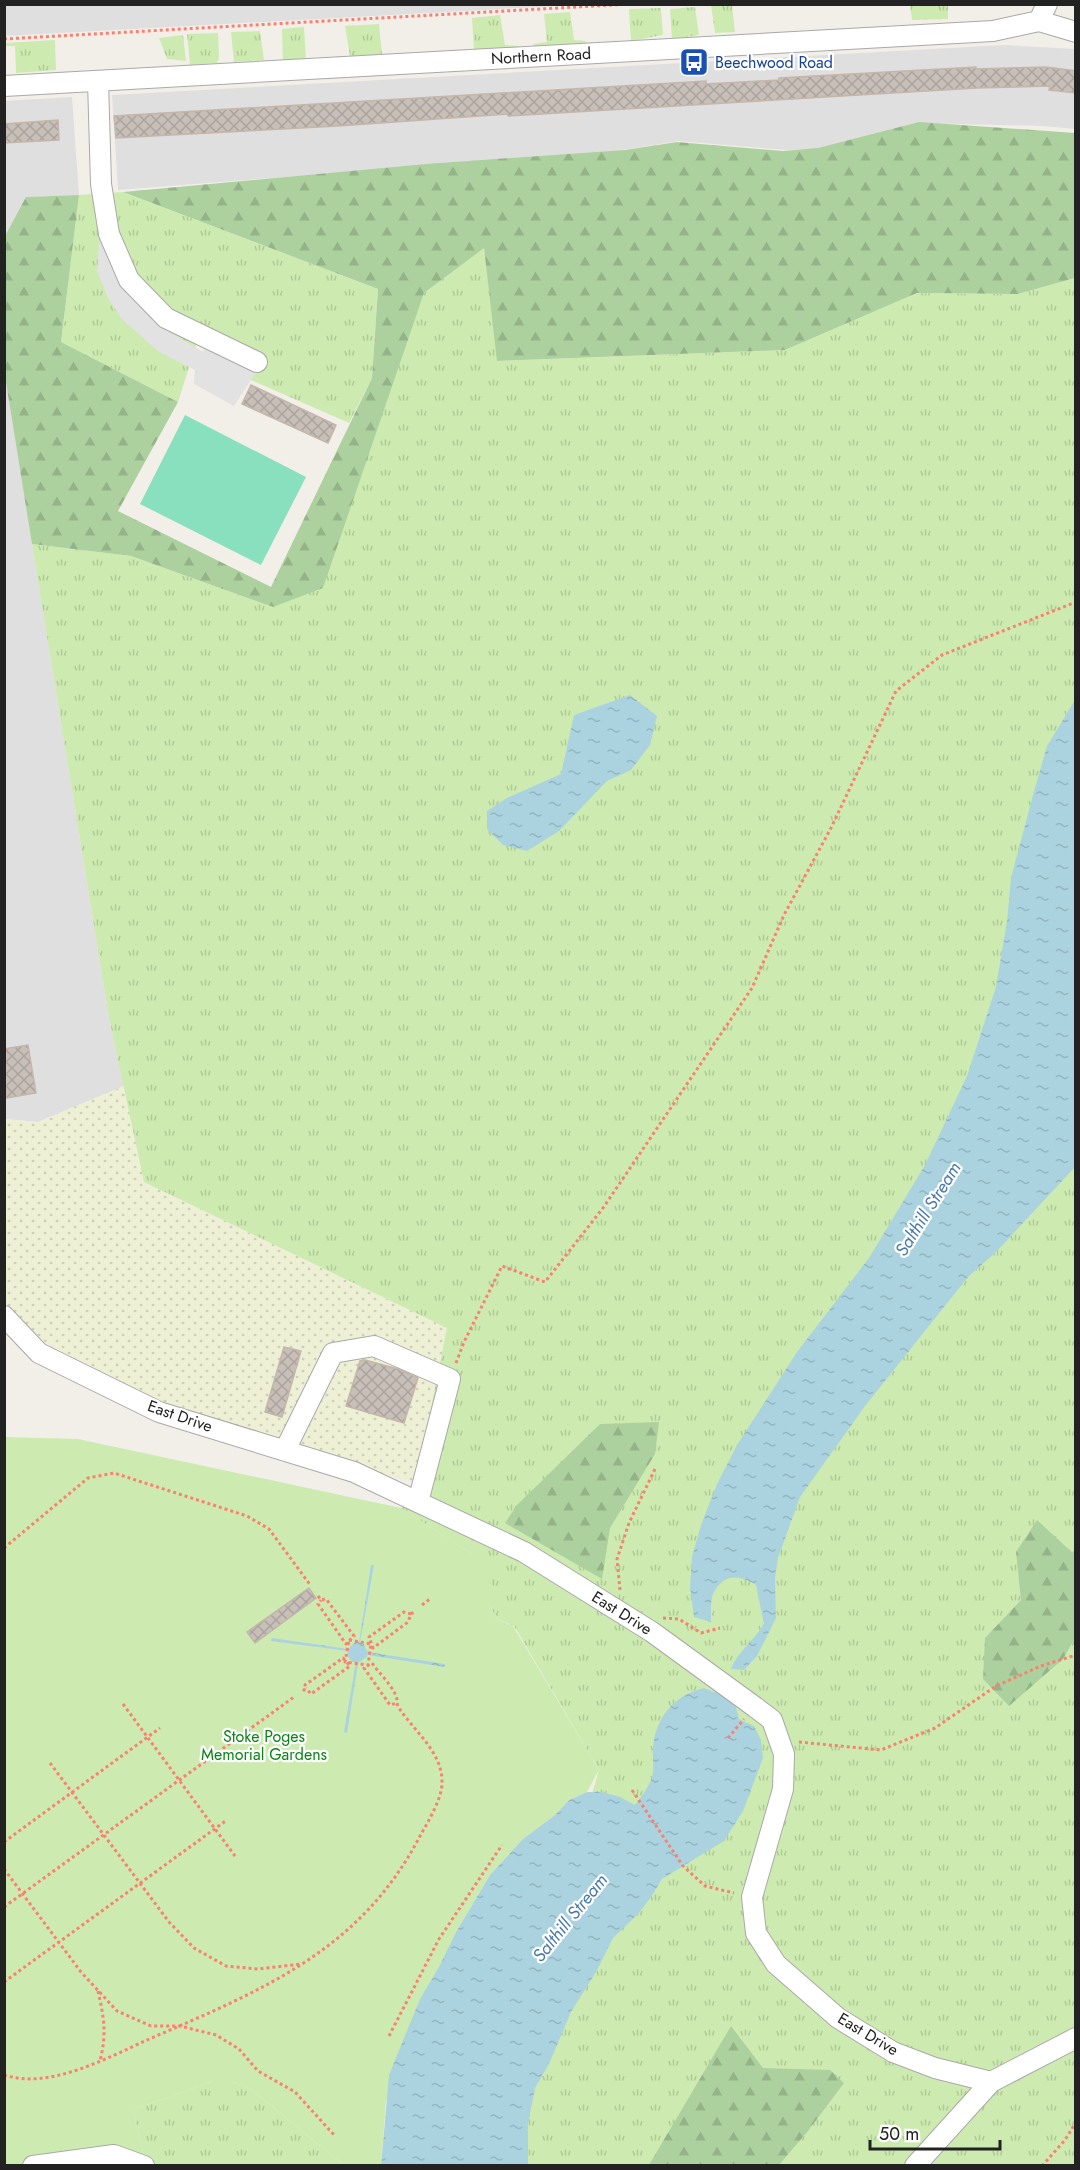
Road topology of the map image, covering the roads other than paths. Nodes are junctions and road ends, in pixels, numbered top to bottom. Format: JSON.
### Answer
{"nodes":[{"id":1,"x":1043,"y":13,"type":"edge"},
{"id":2,"x":1076,"y":32,"type":"edge"},
{"id":3,"x":98,"y":81,"type":"junction"},
{"id":4,"x":4,"y":86,"type":"edge"},
{"id":5,"x":257,"y":362,"type":"dead end"},
{"id":6,"x":4,"y":1317,"type":"edge"},
{"id":7,"x":285,"y":1450,"type":"junction"},
{"id":8,"x":418,"y":1502,"type":"junction"},
{"id":9,"x":1076,"y":2038,"type":"edge"},
{"id":10,"x":991,"y":2082,"type":"junction"},
{"id":11,"x":33,"y":2166,"type":"edge"},
{"id":12,"x":144,"y":2166,"type":"edge"},
{"id":13,"x":915,"y":2166,"type":"edge"}],
"edges":[{"from":1,"to":2,"type":"street","name":"Northern Road"},
{"from":1,"to":3,"type":"street","name":"Northern Road"},
{"from":3,"to":4,"type":"street","name":"Northern Road"},
{"from":3,"to":5,"type":"street"},
{"from":6,"to":7,"type":"street","name":"East Drive"},
{"from":7,"to":8,"type":"street","name":"East Drive"},
{"from":7,"to":8,"type":"street"},
{"from":8,"to":10,"type":"street","name":"East Drive"},
{"from":9,"to":10,"type":"street"},
{"from":10,"to":13,"type":"street"},
{"from":11,"to":12,"type":"street"}]}
